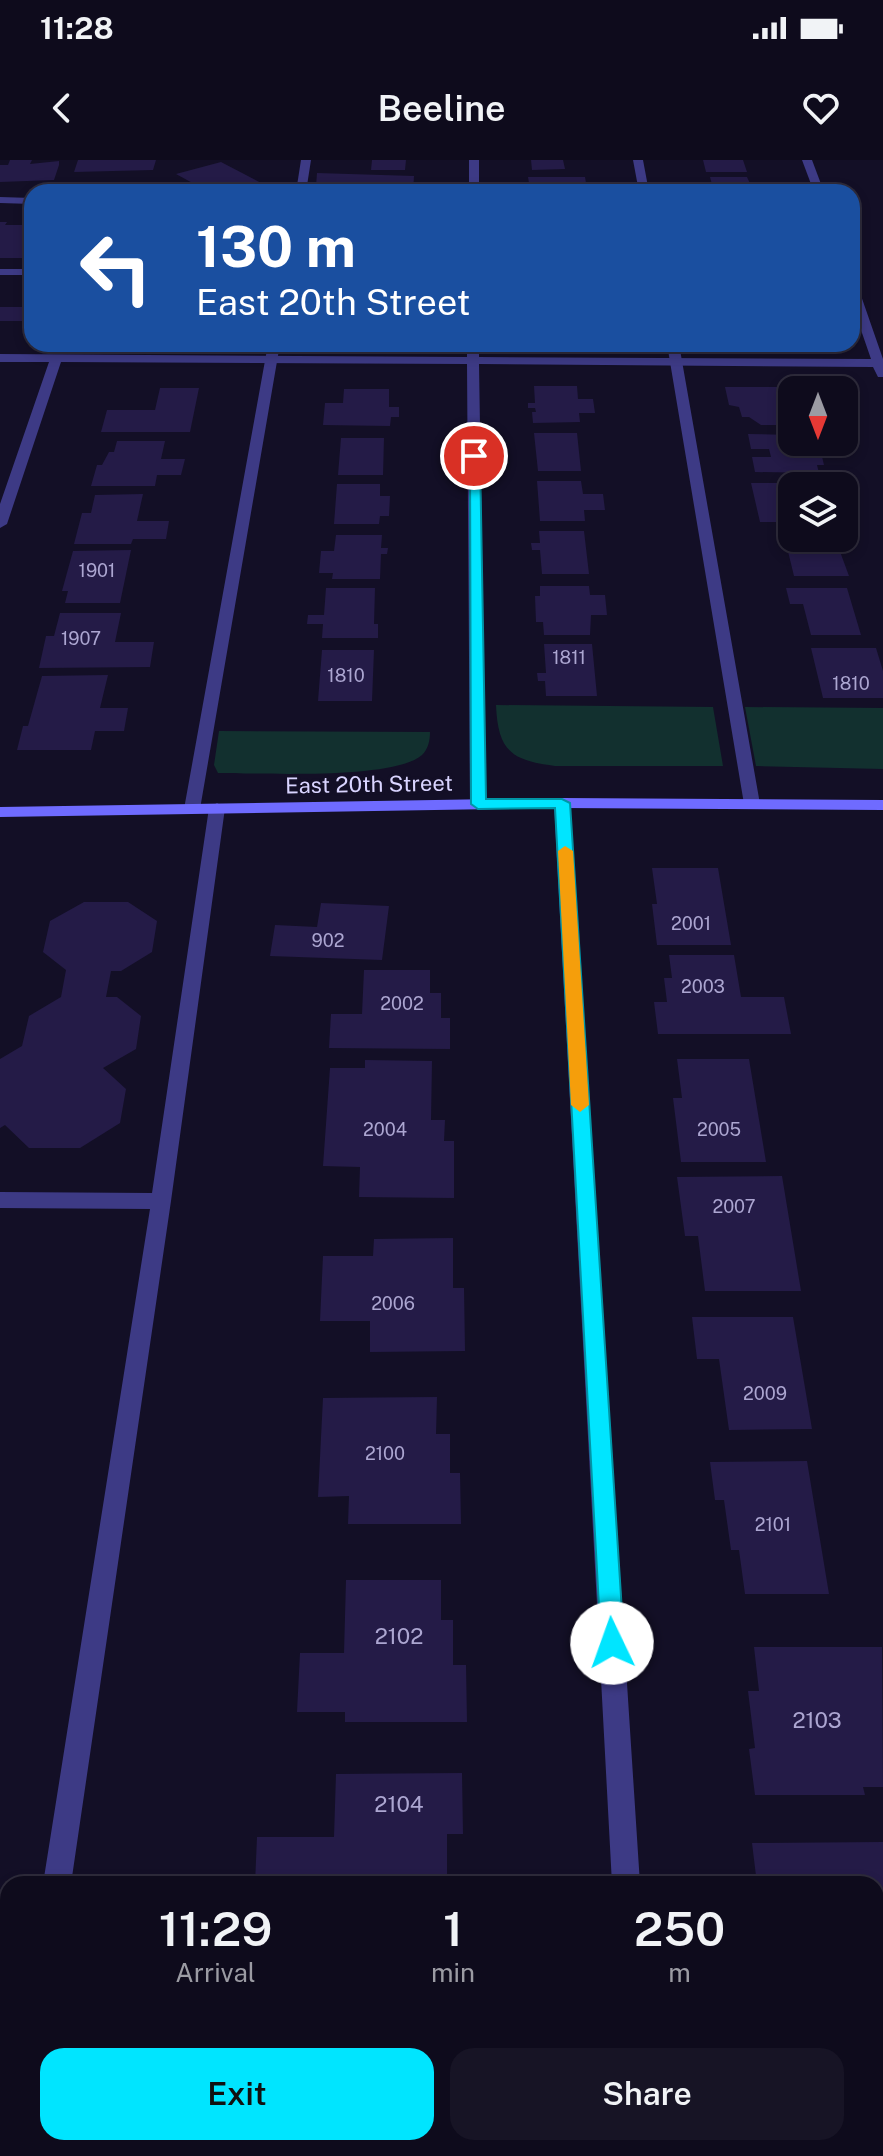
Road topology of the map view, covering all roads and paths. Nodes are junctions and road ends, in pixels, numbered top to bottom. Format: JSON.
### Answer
{"nodes":[{"id":1,"x":306,"y":160,"type":"edge"},
{"id":2,"x":474,"y":160,"type":"edge"},
{"id":3,"x":638,"y":160,"type":"edge"},
{"id":4,"x":807,"y":160,"type":"edge"},
{"id":5,"x":302,"y":184,"type":"edge"},
{"id":6,"x":474,"y":184,"type":"edge"},
{"id":7,"x":642,"y":184,"type":"edge"},
{"id":8,"x":816,"y":184,"type":"edge"},
{"id":9,"x":0,"y":200,"type":"edge"},
{"id":10,"x":24,"y":201,"type":"edge"},
{"id":11,"x":0,"y":272,"type":"edge"},
{"id":12,"x":24,"y":272,"type":"edge"},
{"id":13,"x":860,"y":308,"type":"edge"},
{"id":14,"x":273,"y":352,"type":"edge"},
{"id":15,"x":473,"y":352,"type":"edge"},
{"id":16,"x":674,"y":352,"type":"edge"},
{"id":17,"x":0,"y":358,"type":"edge"},
{"id":18,"x":56,"y":359,"type":"junction"},
{"id":19,"x":272,"y":360,"type":"junction"},
{"id":20,"x":473,"y":361,"type":"junction"},
{"id":21,"x":676,"y":362,"type":"junction"},
{"id":22,"x":881,"y":363,"type":"edge"},
{"id":23,"x":883,"y":376,"type":"edge"},
{"id":24,"x":0,"y":524,"type":"edge"},
{"id":25,"x":562,"y":803,"type":"junction"},
{"id":26,"x":478,"y":804,"type":"junction"},
{"id":27,"x":752,"y":804,"type":"junction"},
{"id":28,"x":883,"y":805,"type":"edge"},
{"id":29,"x":217,"y":808,"type":"junction"},
{"id":30,"x":192,"y":809,"type":"junction"},
{"id":31,"x":0,"y":812,"type":"edge"},
{"id":32,"x":0,"y":1200,"type":"edge"},
{"id":33,"x":161,"y":1201,"type":"junction"},
{"id":34,"x":58,"y":1876,"type":"edge"},
{"id":35,"x":626,"y":1876,"type":"edge"}],
"edges":[{"from":1,"to":5,"type":"street"},
{"from":2,"to":6,"type":"street"},
{"from":3,"to":7,"type":"street"},
{"from":4,"to":8,"type":"street"},
{"from":9,"to":10,"type":"street"},
{"from":11,"to":12,"type":"street"},
{"from":13,"to":22,"type":"street"},
{"from":14,"to":19,"type":"street"},
{"from":15,"to":20,"type":"street"},
{"from":16,"to":21,"type":"street"},
{"from":17,"to":18,"type":"street"},
{"from":18,"to":19,"type":"street"},
{"from":18,"to":24,"type":"street"},
{"from":19,"to":20,"type":"street"},
{"from":19,"to":30,"type":"street"},
{"from":20,"to":21,"type":"street"},
{"from":20,"to":26,"type":"street"},
{"from":21,"to":22,"type":"street"},
{"from":21,"to":27,"type":"street"},
{"from":22,"to":23,"type":"street"},
{"from":25,"to":26,"type":"main road","name":"East 20th Street"},
{"from":25,"to":27,"type":"main road","name":"East 20th Street"},
{"from":25,"to":35,"type":"street"},
{"from":26,"to":29,"type":"main road","name":"East 20th Street"},
{"from":27,"to":28,"type":"main road","name":"East 20th Street"},
{"from":29,"to":30,"type":"main road","name":"East 20th Street"},
{"from":29,"to":33,"type":"street"},
{"from":30,"to":31,"type":"main road","name":"East 20th Street"},
{"from":32,"to":33,"type":"street"},
{"from":33,"to":34,"type":"street"}]}
